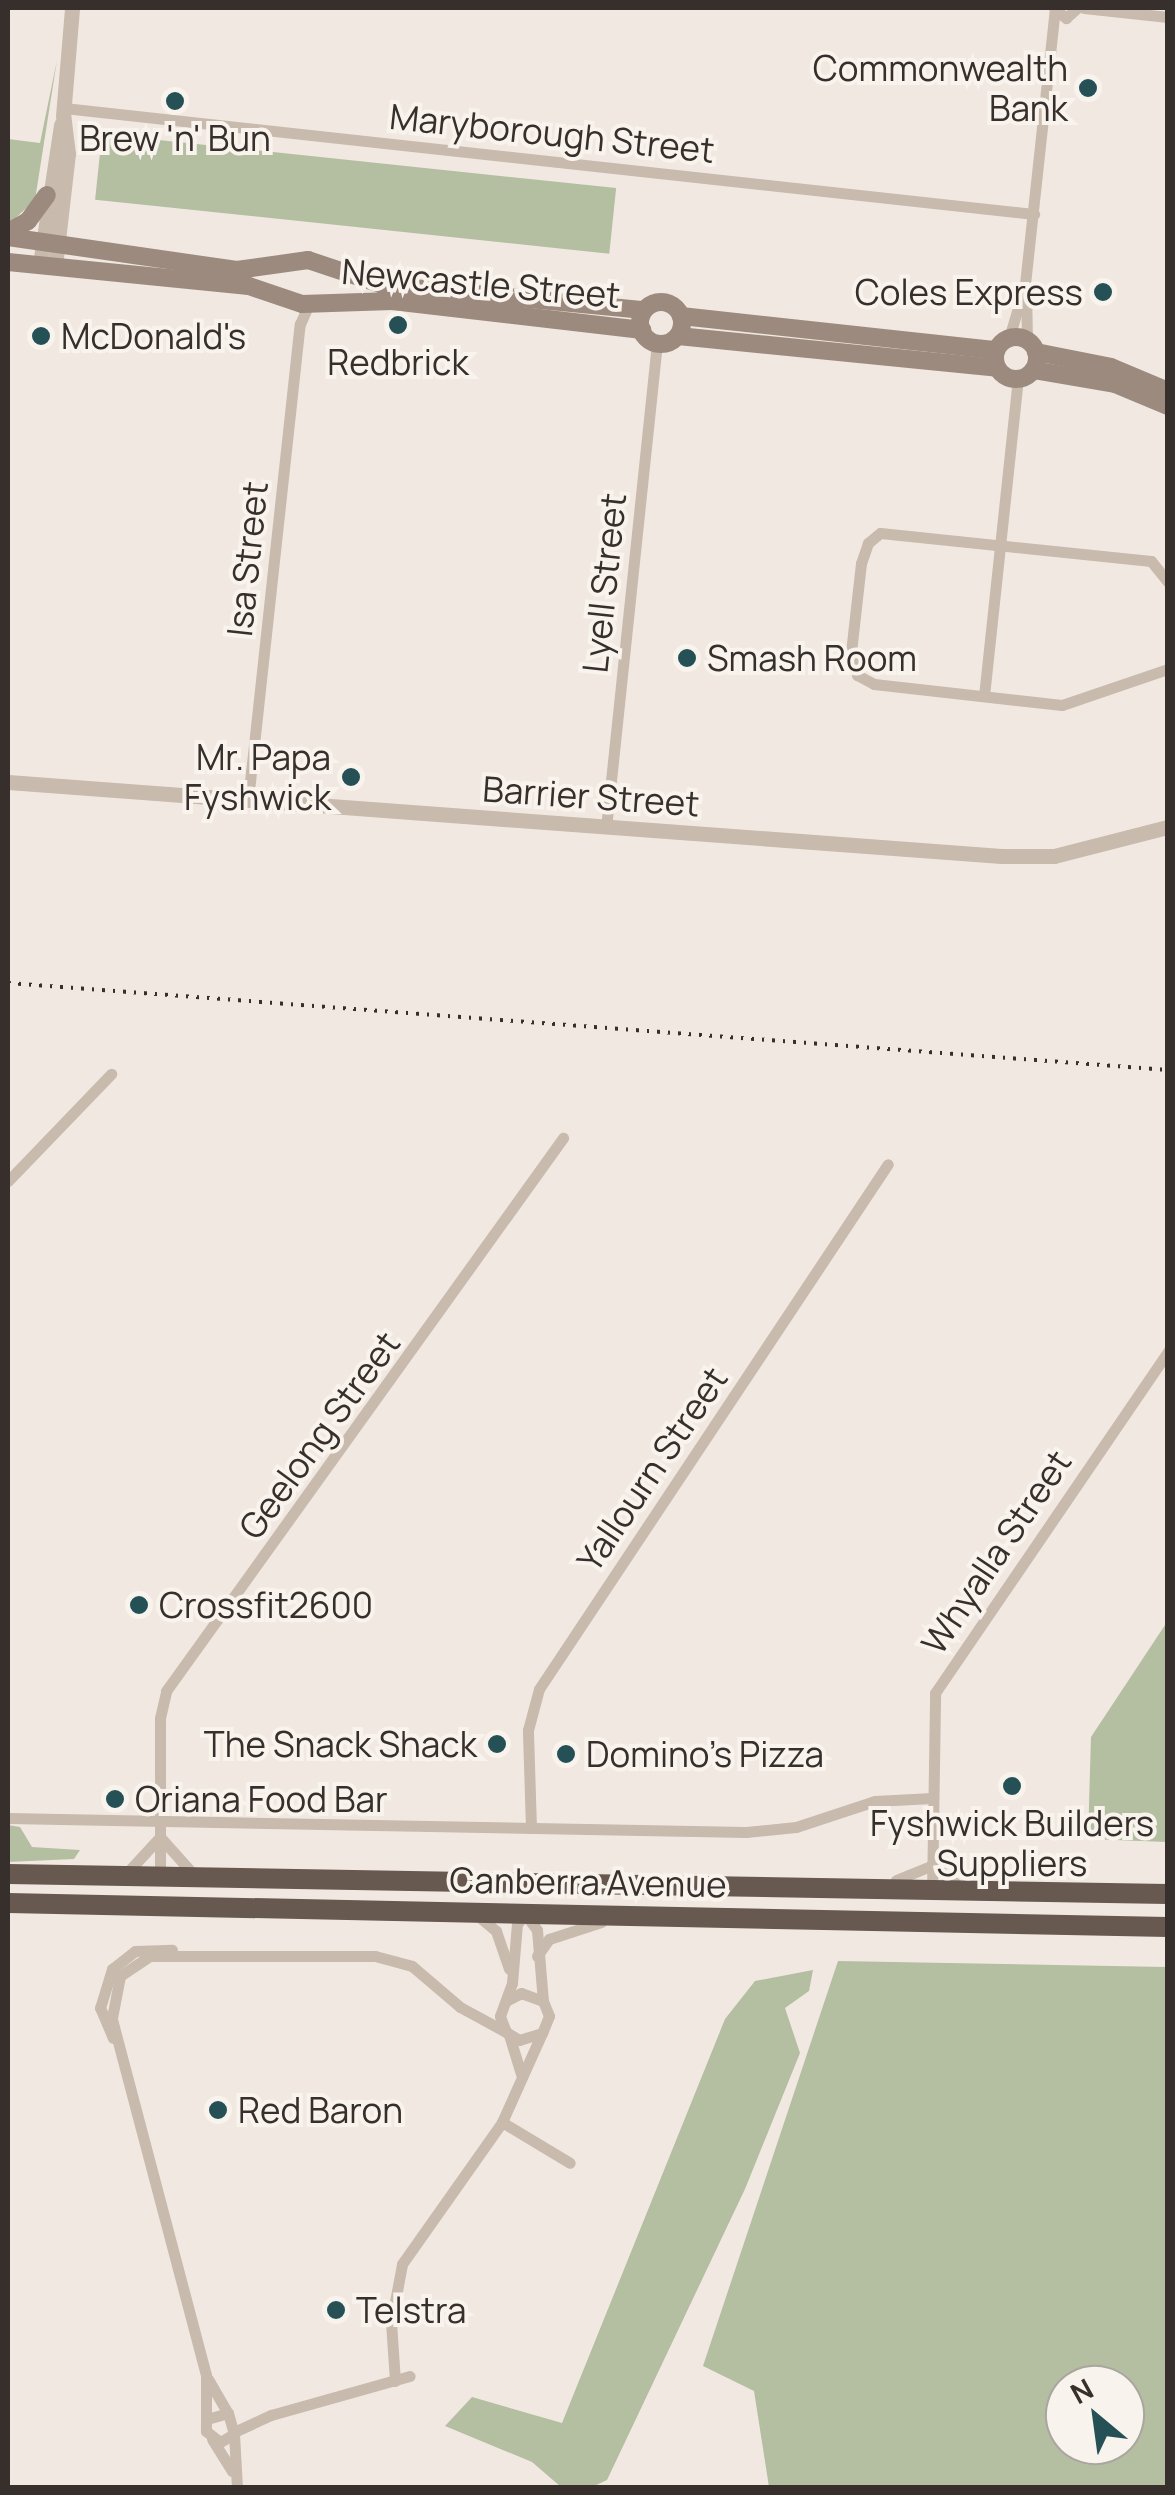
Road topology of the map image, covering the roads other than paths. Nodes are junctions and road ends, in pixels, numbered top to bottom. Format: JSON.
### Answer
{"nodes":[{"id":1,"x":72,"y":8,"type":"edge"},
{"id":2,"x":1054,"y":8,"type":"edge"},
{"id":3,"x":1075,"y":12,"type":"edge"},
{"id":4,"x":1168,"y":16,"type":"edge"},
{"id":5,"x":1054,"y":43,"type":"junction"},
{"id":6,"x":63,"y":112,"type":"junction"},
{"id":7,"x":47,"y":194,"type":"junction"},
{"id":8,"x":1034,"y":214,"type":"junction"},
{"id":9,"x":8,"y":234,"type":"edge"},
{"id":10,"x":50,"y":242,"type":"junction"},
{"id":11,"x":8,"y":262,"type":"edge"},
{"id":12,"x":293,"y":264,"type":"junction"},
{"id":13,"x":47,"y":265,"type":"junction"},
{"id":14,"x":320,"y":266,"type":"junction"},
{"id":15,"x":302,"y":302,"type":"junction"},
{"id":16,"x":644,"y":310,"type":"junction"},
{"id":17,"x":682,"y":316,"type":"junction"},
{"id":18,"x":642,"y":330,"type":"junction"},
{"id":19,"x":678,"y":336,"type":"junction"},
{"id":20,"x":657,"y":344,"type":"junction"},
{"id":21,"x":1016,"y":356,"type":"junction"},
{"id":22,"x":1168,"y":391,"type":"edge"},
{"id":23,"x":1168,"y":406,"type":"edge"},
{"id":24,"x":1000,"y":546,"type":"junction"},
{"id":25,"x":1168,"y":582,"type":"edge"},
{"id":26,"x":1168,"y":669,"type":"edge"},
{"id":27,"x":984,"y":696,"type":"junction"},
{"id":28,"x":8,"y":782,"type":"edge"},
{"id":29,"x":248,"y":800,"type":"junction"},
{"id":30,"x":1168,"y":827,"type":"edge"},
{"id":31,"x":606,"y":828,"type":"junction"},
{"id":32,"x":111,"y":1074,"type":"dead end"},
{"id":33,"x":563,"y":1138,"type":"dead end"},
{"id":34,"x":888,"y":1164,"type":"dead end"},
{"id":35,"x":8,"y":1181,"type":"edge"},
{"id":36,"x":1168,"y":1351,"type":"edge"},
{"id":37,"x":932,"y":1798,"type":"junction"},
{"id":38,"x":8,"y":1818,"type":"edge"},
{"id":39,"x":160,"y":1820,"type":"junction"},
{"id":40,"x":532,"y":1828,"type":"junction"},
{"id":41,"x":160,"y":1838,"type":"junction"},
{"id":42,"x":933,"y":1865,"type":"junction"},
{"id":43,"x":8,"y":1874,"type":"edge"},
{"id":44,"x":124,"y":1876,"type":"junction"},
{"id":45,"x":160,"y":1877,"type":"junction"},
{"id":46,"x":196,"y":1878,"type":"junction"},
{"id":47,"x":419,"y":1882,"type":"junction"},
{"id":48,"x":566,"y":1884,"type":"junction"},
{"id":49,"x":820,"y":1888,"type":"junction"},
{"id":50,"x":932,"y":1893,"type":"junction"},
{"id":51,"x":968,"y":1893,"type":"junction"},
{"id":52,"x":1168,"y":1894,"type":"edge"},
{"id":53,"x":8,"y":1903,"type":"edge"},
{"id":54,"x":130,"y":1906,"type":"junction"},
{"id":55,"x":198,"y":1908,"type":"junction"},
{"id":56,"x":456,"y":1912,"type":"junction"},
{"id":57,"x":525,"y":1914,"type":"junction"},
{"id":58,"x":635,"y":1915,"type":"junction"},
{"id":59,"x":889,"y":1922,"type":"junction"},
{"id":60,"x":965,"y":1924,"type":"junction"},
{"id":61,"x":1168,"y":1926,"type":"edge"},
{"id":62,"x":537,"y":1956,"type":"junction"},
{"id":63,"x":512,"y":1984,"type":"junction"},
{"id":64,"x":543,"y":2001,"type":"junction"},
{"id":65,"x":504,"y":2004,"type":"junction"},
{"id":66,"x":460,"y":2006,"type":"junction"},
{"id":67,"x":508,"y":2033,"type":"junction"},
{"id":68,"x":542,"y":2033,"type":"junction"},
{"id":69,"x":521,"y":2074,"type":"junction"},
{"id":70,"x":502,"y":2122,"type":"junction"},
{"id":71,"x":570,"y":2163,"type":"dead end"},
{"id":72,"x":206,"y":2375,"type":"junction"},
{"id":73,"x":410,"y":2376,"type":"dead end"},
{"id":74,"x":395,"y":2381,"type":"junction"},
{"id":75,"x":271,"y":2414,"type":"junction"},
{"id":76,"x":230,"y":2415,"type":"junction"},
{"id":77,"x":207,"y":2418,"type":"junction"},
{"id":78,"x":234,"y":2433,"type":"junction"},
{"id":79,"x":212,"y":2439,"type":"junction"},
{"id":80,"x":232,"y":2471,"type":"junction"},
{"id":81,"x":236,"y":2488,"type":"edge"}],
"edges":[{"from":1,"to":6,"type":"street"},
{"from":2,"to":3,"type":"street"},
{"from":2,"to":5,"type":"street"},
{"from":3,"to":4,"type":"street"},
{"from":3,"to":5,"type":"street"},
{"from":5,"to":8,"type":"street"},
{"from":6,"to":7,"type":"street"},
{"from":6,"to":8,"type":"street","name":"Maryborough Street"},
{"from":6,"to":10,"type":"street"},
{"from":7,"to":9,"type":"main road"},
{"from":7,"to":10,"type":"street"},
{"from":8,"to":21,"type":"street"},
{"from":9,"to":10,"type":"main road","name":"Newcastle Street"},
{"from":10,"to":12,"type":"main road","name":"Newcastle Street"},
{"from":10,"to":13,"type":"street"},
{"from":11,"to":13,"type":"main road","name":"Newcastle Street"},
{"from":12,"to":14,"type":"main road","name":"Newcastle Street"},
{"from":12,"to":15,"type":"main road","name":"Newcastle Street"},
{"from":13,"to":15,"type":"main road","name":"Newcastle Street"},
{"from":14,"to":15,"type":"main road","name":"Newcastle Street"},
{"from":14,"to":16,"type":"main road","name":"Newcastle Street"},
{"from":15,"to":18,"type":"main road","name":"Newcastle Street"},
{"from":15,"to":29,"type":"street","name":"Isa Street"},
{"from":16,"to":17,"type":"main road"},
{"from":16,"to":18,"type":"main road"},
{"from":17,"to":19,"type":"main road"},
{"from":17,"to":21,"type":"main road"},
{"from":18,"to":20,"type":"main road"},
{"from":19,"to":20,"type":"main road"},
{"from":19,"to":21,"type":"main road"},
{"from":20,"to":31,"type":"street","name":"Lyell Street"},
{"from":21,"to":22,"type":"main road"},
{"from":21,"to":23,"type":"main road"},
{"from":21,"to":24,"type":"street"},
{"from":24,"to":25,"type":"street"},
{"from":24,"to":27,"type":"street"},
{"from":24,"to":27,"type":"street"},
{"from":26,"to":27,"type":"street"},
{"from":28,"to":29,"type":"street","name":"Barrier Street"},
{"from":29,"to":31,"type":"street","name":"Barrier Street"},
{"from":30,"to":31,"type":"street","name":"Barrier Street"},
{"from":32,"to":35,"type":"street"},
{"from":33,"to":39,"type":"street","name":"Geelong Street"},
{"from":34,"to":40,"type":"street","name":"Yallourn Street"},
{"from":36,"to":37,"type":"street","name":"Whyalla Street"},
{"from":37,"to":40,"type":"street","name":"Canberra Avenue"},
{"from":37,"to":42,"type":"street","name":"Whyalla Street"},
{"from":38,"to":39,"type":"street","name":"Canberra Avenue"},
{"from":39,"to":40,"type":"street","name":"Canberra Avenue"},
{"from":39,"to":41,"type":"street","name":"Geelong Street"},
{"from":41,"to":44,"type":"street"},
{"from":41,"to":45,"type":"street","name":"Geelong Street"},
{"from":41,"to":46,"type":"street"},
{"from":42,"to":49,"type":"street"},
{"from":42,"to":50,"type":"street","name":"Whyalla Street"},
{"from":42,"to":51,"type":"street"},
{"from":43,"to":44,"type":"highway","name":"Canberra Avenue"},
{"from":44,"to":45,"type":"highway","name":"Canberra Avenue"},
{"from":45,"to":46,"type":"highway","name":"Canberra Avenue"},
{"from":45,"to":54,"type":"highway"},
{"from":45,"to":55,"type":"highway"},
{"from":46,"to":47,"type":"highway","name":"Canberra Avenue"},
{"from":47,"to":48,"type":"highway","name":"Canberra Avenue"},
{"from":47,"to":57,"type":"highway"},
{"from":48,"to":49,"type":"highway","name":"Canberra Avenue"},
{"from":48,"to":57,"type":"highway"},
{"from":49,"to":50,"type":"highway","name":"Canberra Avenue"},
{"from":50,"to":51,"type":"highway","name":"Canberra Avenue"},
{"from":50,"to":59,"type":"highway"},
{"from":50,"to":60,"type":"highway"},
{"from":51,"to":52,"type":"highway","name":"Canberra Avenue"},
{"from":53,"to":54,"type":"highway","name":"Canberra Avenue"},
{"from":54,"to":55,"type":"highway","name":"Canberra Avenue"},
{"from":55,"to":56,"type":"highway","name":"Canberra Avenue"},
{"from":56,"to":57,"type":"highway","name":"Canberra Avenue"},
{"from":56,"to":63,"type":"street"},
{"from":57,"to":58,"type":"highway","name":"Canberra Avenue"},
{"from":57,"to":62,"type":"street"},
{"from":57,"to":63,"type":"street"},
{"from":58,"to":59,"type":"highway","name":"Canberra Avenue"},
{"from":58,"to":62,"type":"street"},
{"from":59,"to":60,"type":"highway","name":"Canberra Avenue"},
{"from":60,"to":61,"type":"highway","name":"Canberra Avenue"},
{"from":62,"to":64,"type":"street"},
{"from":63,"to":65,"type":"street"},
{"from":64,"to":65,"type":"street"},
{"from":64,"to":68,"type":"street"},
{"from":65,"to":66,"type":"street"},
{"from":65,"to":67,"type":"street"},
{"from":66,"to":67,"type":"street"},
{"from":66,"to":72,"type":"street"},
{"from":67,"to":68,"type":"street"},
{"from":67,"to":69,"type":"street"},
{"from":68,"to":69,"type":"street"},
{"from":69,"to":70,"type":"street"},
{"from":70,"to":71,"type":"street"},
{"from":70,"to":74,"type":"street"},
{"from":72,"to":76,"type":"street"},
{"from":72,"to":77,"type":"street"},
{"from":73,"to":74,"type":"street"},
{"from":74,"to":75,"type":"street"},
{"from":75,"to":76,"type":"street"},
{"from":75,"to":78,"type":"street"},
{"from":76,"to":77,"type":"street"},
{"from":76,"to":78,"type":"street"},
{"from":77,"to":79,"type":"street"},
{"from":78,"to":79,"type":"street"},
{"from":78,"to":80,"type":"street"},
{"from":79,"to":80,"type":"street"},
{"from":80,"to":81,"type":"street"}]}
